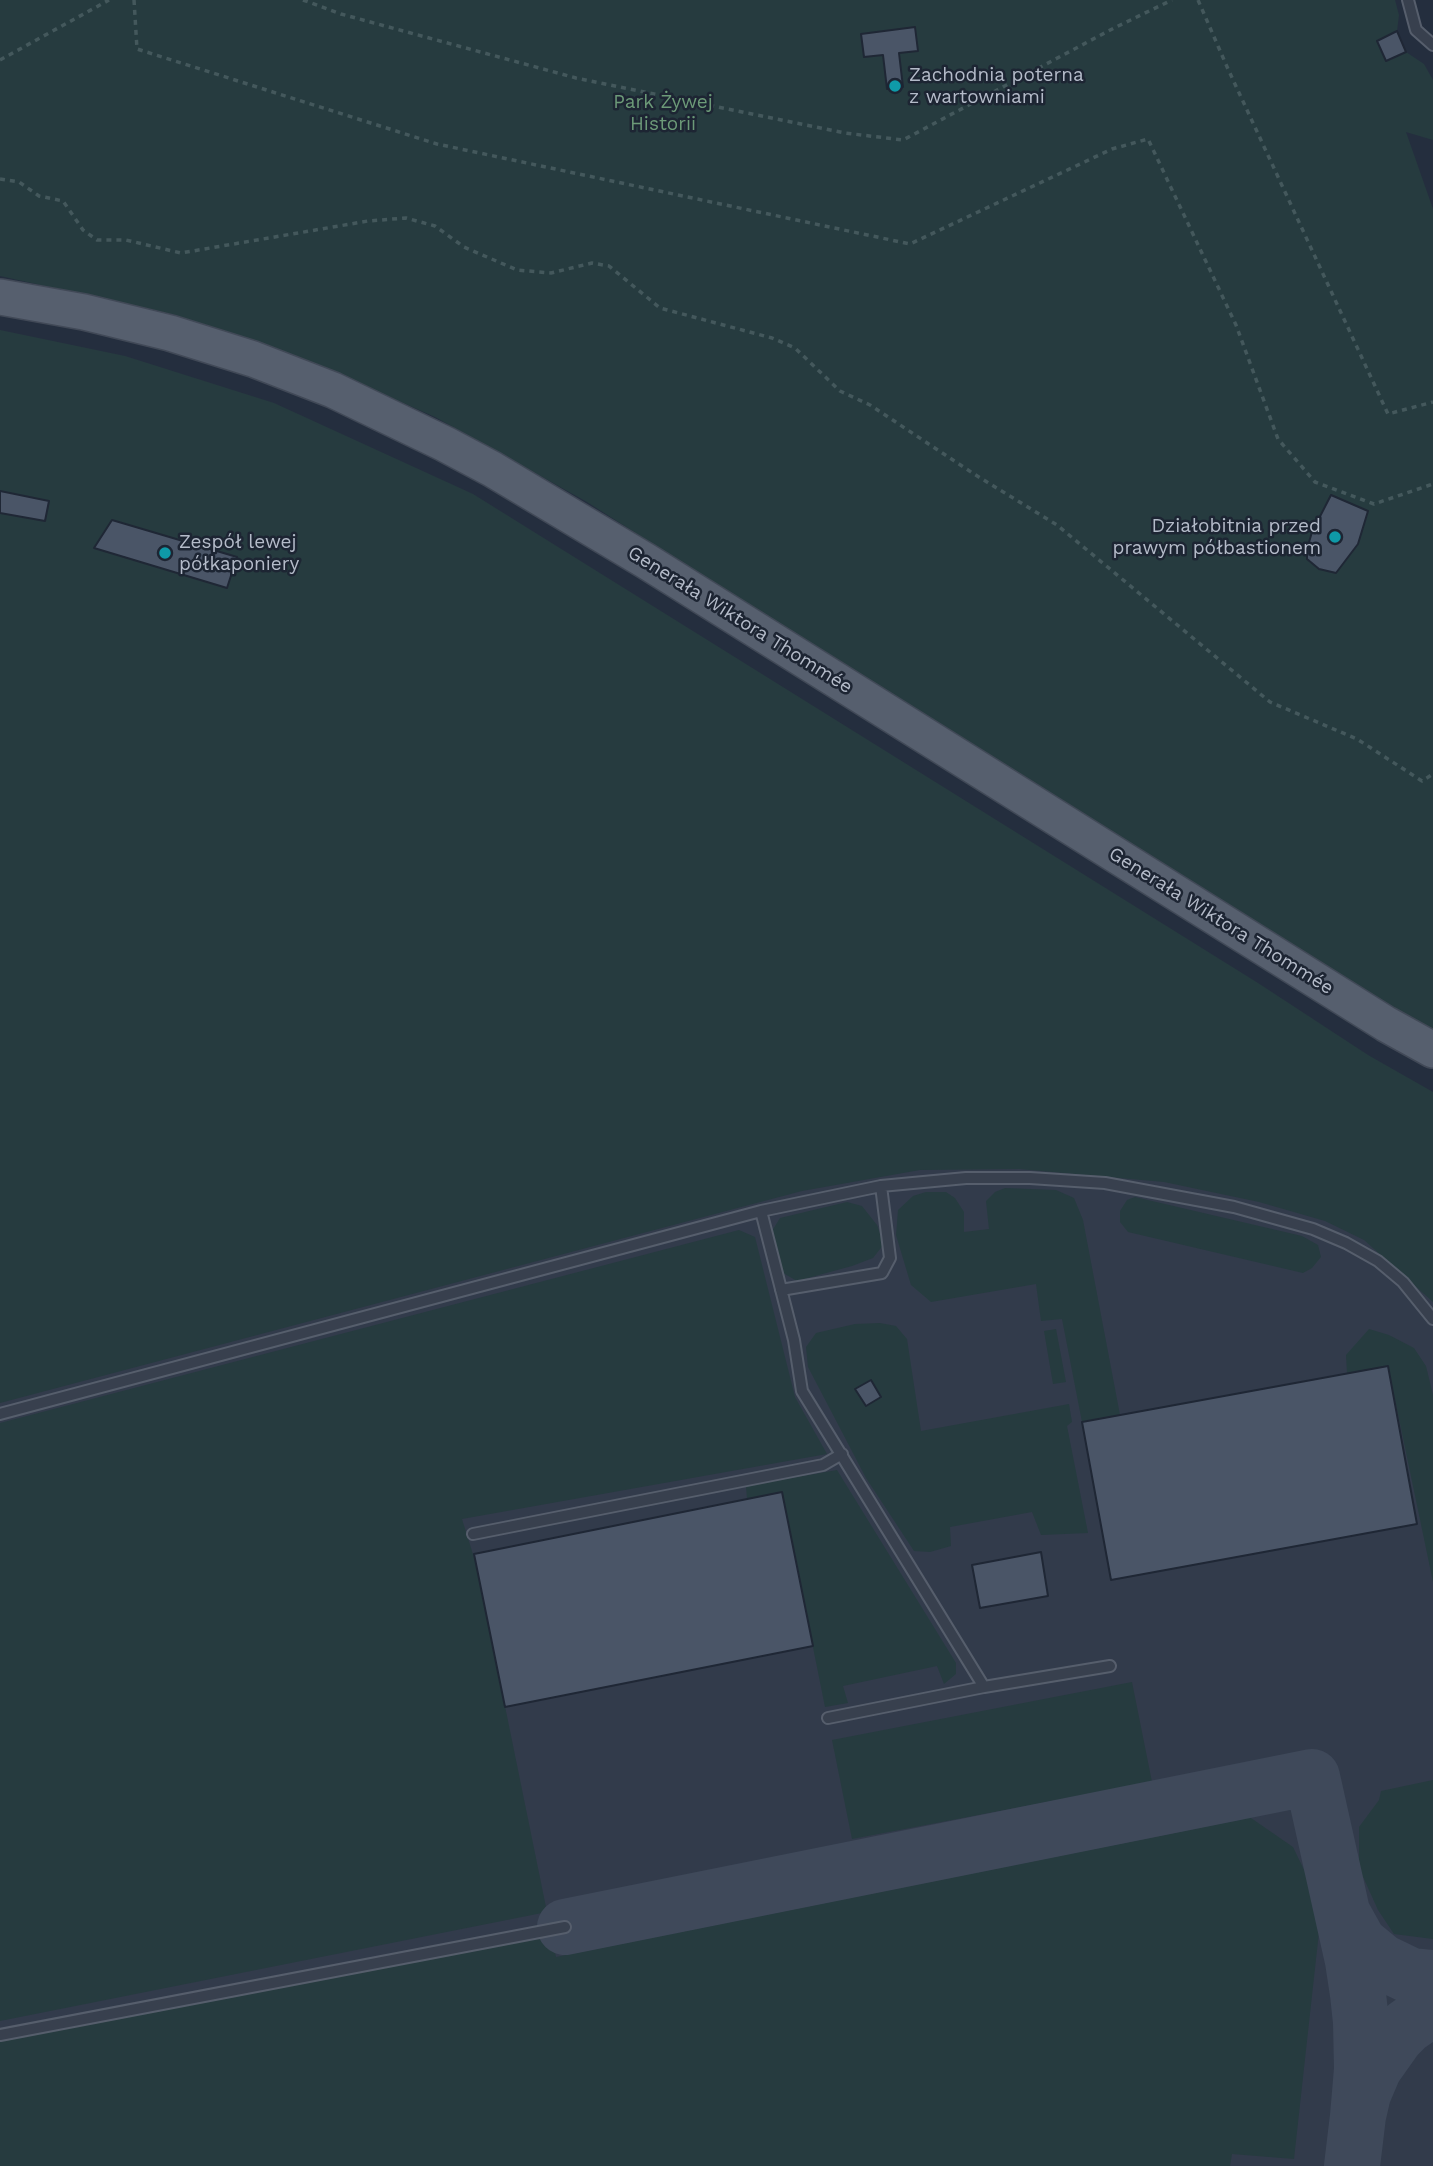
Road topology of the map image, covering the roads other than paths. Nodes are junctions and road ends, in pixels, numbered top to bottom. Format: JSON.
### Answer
{"nodes":[{"id":1,"x":1408,"y":0,"type":"edge"},
{"id":2,"x":1433,"y":45,"type":"edge"},
{"id":3,"x":0,"y":296,"type":"edge"},
{"id":4,"x":1433,"y":1050,"type":"edge"},
{"id":5,"x":881,"y":1186,"type":"junction"},
{"id":6,"x":761,"y":1212,"type":"junction"},
{"id":7,"x":781,"y":1290,"type":"junction"},
{"id":8,"x":1433,"y":1319,"type":"edge"},
{"id":9,"x":0,"y":1414,"type":"edge"},
{"id":10,"x":842,"y":1454,"type":"junction"},
{"id":11,"x":473,"y":1534,"type":"dead end"},
{"id":12,"x":1110,"y":1666,"type":"dead end"},
{"id":13,"x":984,"y":1687,"type":"junction"},
{"id":14,"x":828,"y":1718,"type":"dead end"},
{"id":15,"x":565,"y":1927,"type":"dead end"},
{"id":16,"x":0,"y":2035,"type":"edge"}],
"edges":[{"from":1,"to":2,"type":"lane"},
{"from":3,"to":4,"type":"main road","name":"Generała Wiktora Thommée"},
{"from":5,"to":6,"type":"lane"},
{"from":5,"to":7,"type":"lane"},
{"from":5,"to":8,"type":"lane"},
{"from":6,"to":7,"type":"lane"},
{"from":6,"to":9,"type":"lane"},
{"from":7,"to":10,"type":"lane"},
{"from":10,"to":11,"type":"lane"},
{"from":10,"to":13,"type":"lane"},
{"from":12,"to":13,"type":"lane"},
{"from":13,"to":14,"type":"lane"},
{"from":15,"to":16,"type":"lane"}]}
